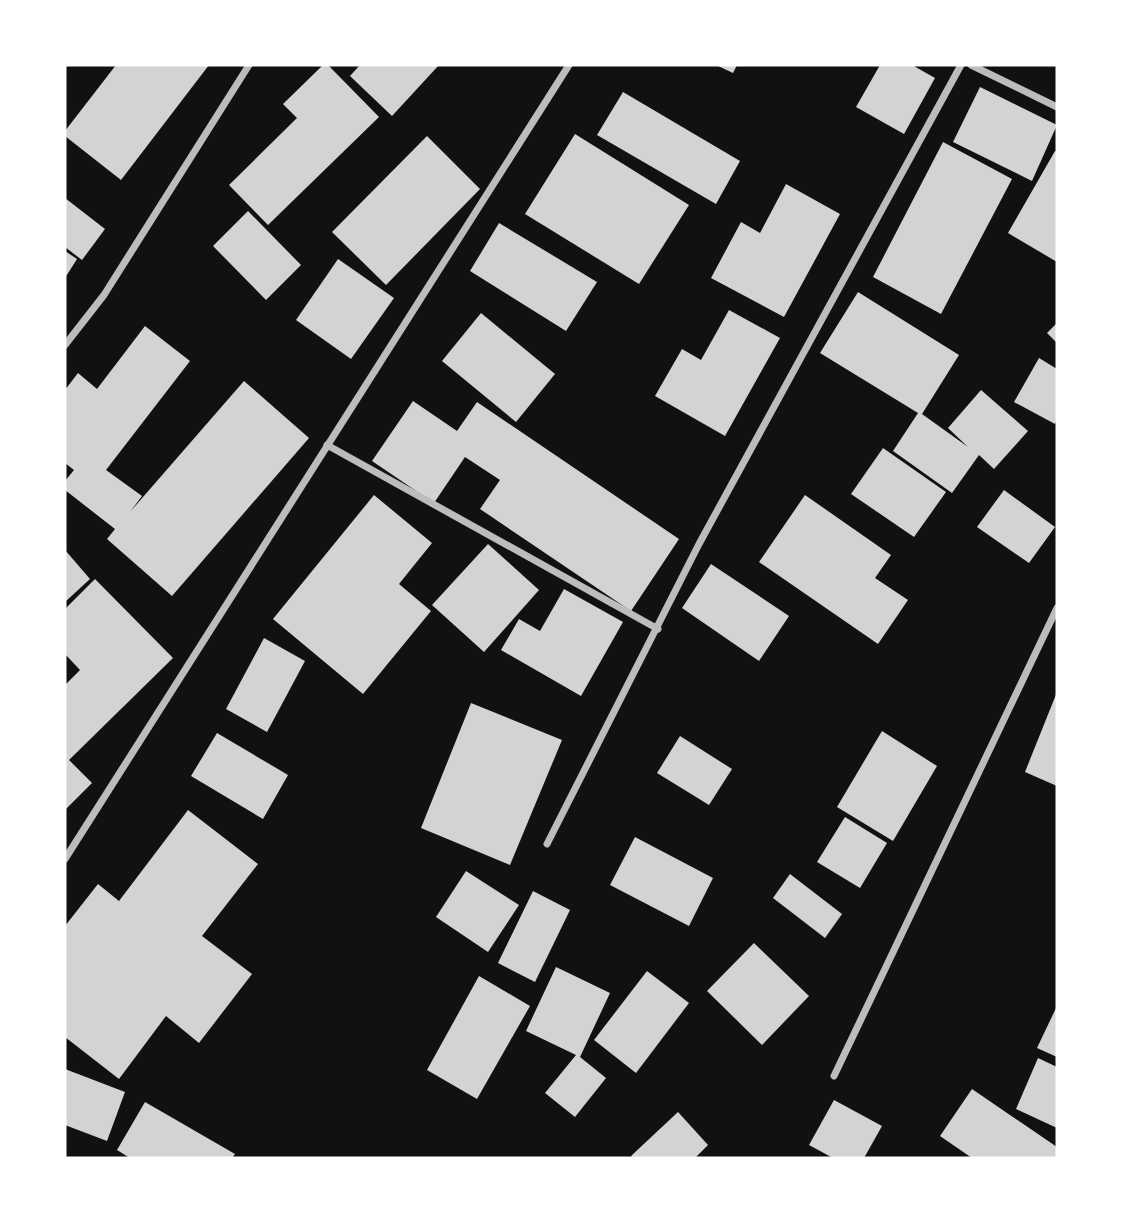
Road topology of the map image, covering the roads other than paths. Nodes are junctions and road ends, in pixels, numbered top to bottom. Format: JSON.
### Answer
{"nodes":[{"id":1,"x":248,"y":65,"type":"edge"},
{"id":2,"x":569,"y":65,"type":"edge"},
{"id":3,"x":961,"y":65,"type":"edge"},
{"id":4,"x":971,"y":65,"type":"edge"},
{"id":5,"x":1057,"y":107,"type":"edge"},
{"id":6,"x":65,"y":345,"type":"edge"},
{"id":7,"x":327,"y":445,"type":"junction"},
{"id":8,"x":1057,"y":608,"type":"edge"},
{"id":9,"x":658,"y":629,"type":"junction"},
{"id":10,"x":547,"y":844,"type":"dead end"},
{"id":11,"x":65,"y":859,"type":"edge"},
{"id":12,"x":834,"y":1076,"type":"dead end"}],
"edges":[{"from":1,"to":6,"type":"street"},
{"from":2,"to":7,"type":"street"},
{"from":3,"to":9,"type":"street"},
{"from":4,"to":5,"type":"street"},
{"from":7,"to":9,"type":"street"},
{"from":7,"to":11,"type":"street"},
{"from":8,"to":12,"type":"street"},
{"from":9,"to":10,"type":"street"}]}
